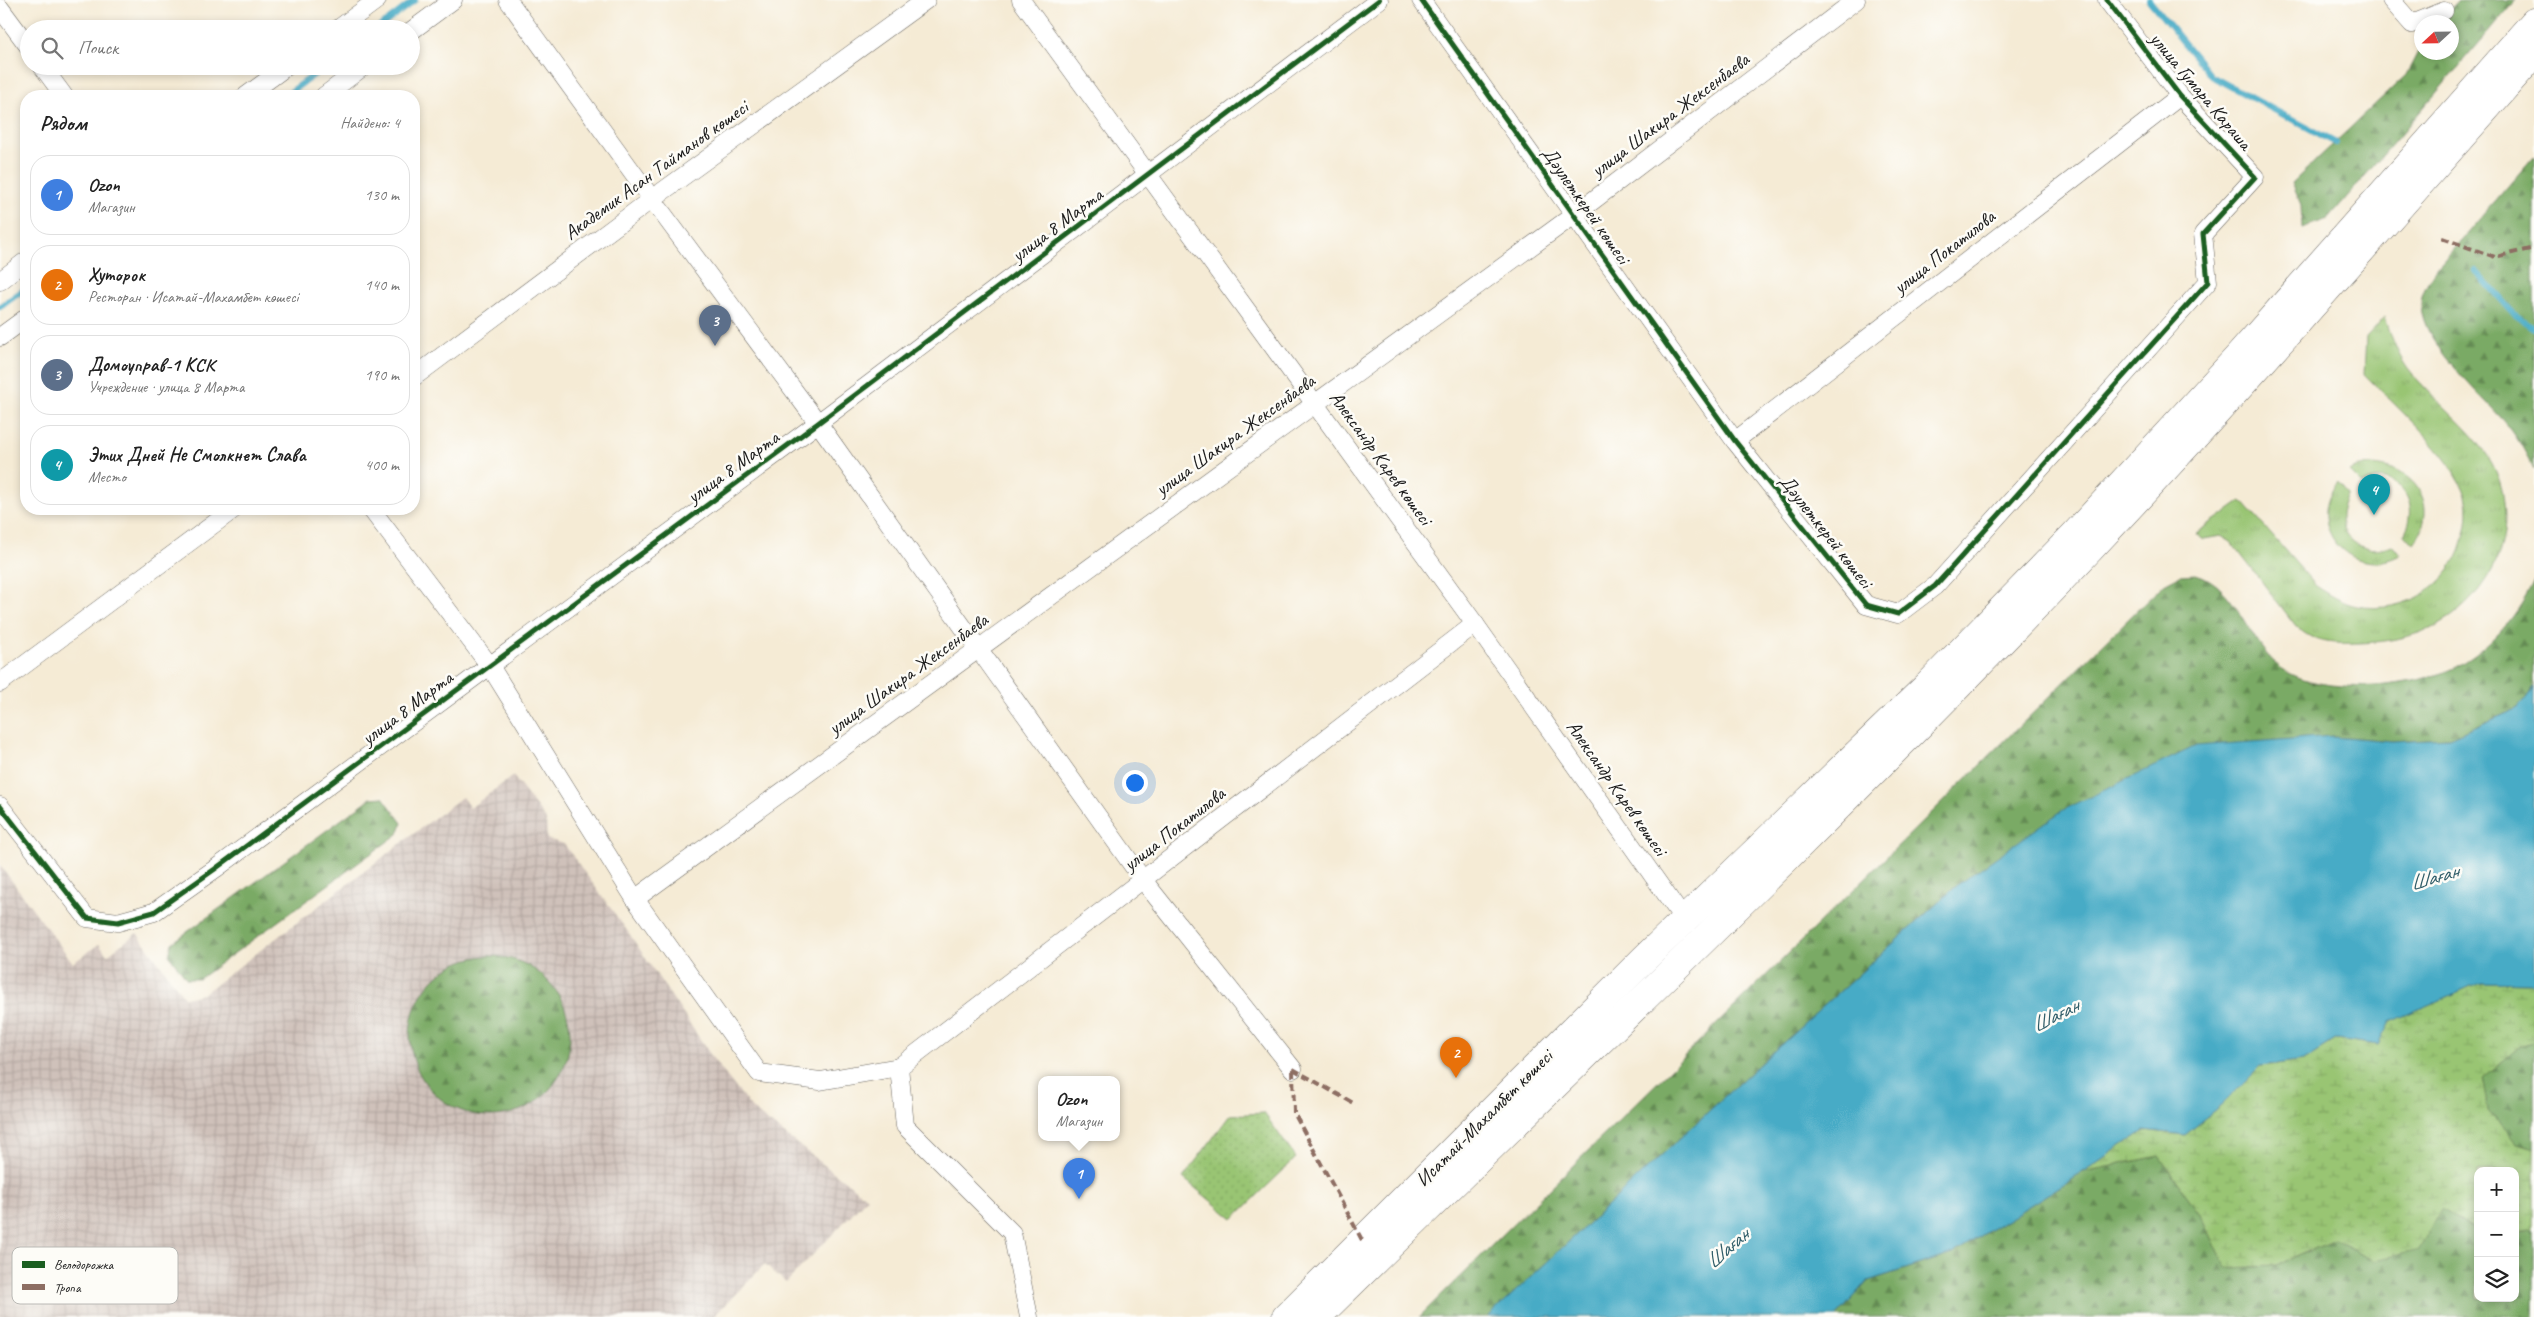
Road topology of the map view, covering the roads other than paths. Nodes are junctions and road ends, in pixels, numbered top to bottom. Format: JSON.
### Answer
{"nodes":[{"id":1,"x":377,"y":0,"type":"edge"},
{"id":2,"x":453,"y":0,"type":"edge"},
{"id":3,"x":508,"y":0,"type":"edge"},
{"id":4,"x":926,"y":0,"type":"edge"},
{"id":5,"x":1021,"y":0,"type":"edge"},
{"id":6,"x":1379,"y":0,"type":"edge"},
{"id":7,"x":1421,"y":0,"type":"edge"},
{"id":8,"x":1856,"y":0,"type":"edge"},
{"id":9,"x":2107,"y":0,"type":"edge"},
{"id":10,"x":2391,"y":0,"type":"edge"},
{"id":11,"x":0,"y":8,"type":"edge"},
{"id":12,"x":2444,"y":11,"type":"dead end"},
{"id":13,"x":350,"y":20,"type":"edge"},
{"id":14,"x":2534,"y":22,"type":"edge"},
{"id":15,"x":420,"y":24,"type":"edge"},
{"id":16,"x":20,"y":36,"type":"edge"},
{"id":17,"x":2534,"y":54,"type":"edge"},
{"id":18,"x":49,"y":75,"type":"edge"},
{"id":19,"x":275,"y":75,"type":"edge"},
{"id":20,"x":352,"y":75,"type":"edge"},
{"id":21,"x":60,"y":90,"type":"edge"},
{"id":22,"x":254,"y":90,"type":"edge"},
{"id":23,"x":332,"y":90,"type":"edge"},
{"id":24,"x":2180,"y":96,"type":"junction"},
{"id":25,"x":1148,"y":175,"type":"junction"},
{"id":26,"x":2255,"y":177,"type":"joint"},
{"id":27,"x":652,"y":199,"type":"junction"},
{"id":28,"x":1574,"y":215,"type":"junction"},
{"id":29,"x":20,"y":266,"type":"edge"},
{"id":30,"x":0,"y":281,"type":"edge"},
{"id":31,"x":20,"y":322,"type":"edge"},
{"id":32,"x":0,"y":337,"type":"edge"},
{"id":33,"x":420,"y":373,"type":"edge"},
{"id":34,"x":1315,"y":403,"type":"junction"},
{"id":35,"x":818,"y":423,"type":"junction"},
{"id":36,"x":1735,"y":441,"type":"junction"},
{"id":37,"x":226,"y":515,"type":"edge"},
{"id":38,"x":375,"y":515,"type":"edge"},
{"id":39,"x":1475,"y":624,"type":"junction"},
{"id":40,"x":979,"y":649,"type":"junction"},
{"id":41,"x":490,"y":666,"type":"junction"},
{"id":42,"x":0,"y":683,"type":"edge"},
{"id":43,"x":0,"y":806,"type":"edge"},
{"id":44,"x":1143,"y":880,"type":"junction"},
{"id":45,"x":635,"y":899,"type":"junction"},
{"id":46,"x":1694,"y":930,"type":"junction"},
{"id":47,"x":899,"y":1067,"type":"junction"},
{"id":48,"x":1293,"y":1069,"type":"dead end"},
{"id":49,"x":1029,"y":1317,"type":"edge"},
{"id":50,"x":1286,"y":1317,"type":"edge"},
{"id":51,"x":1316,"y":1317,"type":"edge"}],
"edges":[{"from":1,"to":13,"type":"street"},
{"from":2,"to":15,"type":"street"},
{"from":3,"to":27,"type":"street"},
{"from":4,"to":27,"type":"street","name":"Академик Асан Тайманов көшесі"},
{"from":5,"to":25,"type":"street","name":"Александр Карев көшесі"},
{"from":6,"to":25,"type":"street","name":"улица 8 Марта"},
{"from":7,"to":28,"type":"street","name":"Дәулеткерей көшесі"},
{"from":8,"to":28,"type":"street","name":"улица Шакира Жексенбаева"},
{"from":9,"to":24,"type":"street","name":"улица Гумара Караша"},
{"from":10,"to":12,"type":"street"},
{"from":11,"to":16,"type":"street"},
{"from":14,"to":46,"type":"main road"},
{"from":17,"to":46,"type":"main road"},
{"from":18,"to":21,"type":"street"},
{"from":19,"to":22,"type":"street"},
{"from":20,"to":23,"type":"street"},
{"from":24,"to":26,"type":"street","name":"улица Гумара Караша"},
{"from":24,"to":36,"type":"street","name":"улица Покатилова"},
{"from":25,"to":34,"type":"street","name":"Александр Карев көшесі"},
{"from":25,"to":35,"type":"street","name":"улица 8 Марта"},
{"from":26,"to":36,"type":"street","name":"Дәулеткерей көшесі"},
{"from":27,"to":33,"type":"street","name":"Академик Асан Тайманов көшесі"},
{"from":27,"to":35,"type":"street"},
{"from":28,"to":34,"type":"street","name":"улица Шакира Жексенбаева"},
{"from":28,"to":36,"type":"street","name":"Дәулеткерей көшесі"},
{"from":29,"to":30,"type":"street"},
{"from":31,"to":32,"type":"street"},
{"from":34,"to":39,"type":"street","name":"Александр Карев көшесі"},
{"from":34,"to":40,"type":"street","name":"улица Шакира Жексенбаева"},
{"from":35,"to":40,"type":"street"},
{"from":35,"to":41,"type":"street","name":"улица 8 Марта"},
{"from":37,"to":42,"type":"street"},
{"from":38,"to":41,"type":"street"},
{"from":39,"to":44,"type":"street","name":"улица Покатилова"},
{"from":39,"to":46,"type":"street","name":"Александр Карев көшесі"},
{"from":40,"to":44,"type":"street"},
{"from":40,"to":45,"type":"street","name":"улица Шакира Жексенбаева"},
{"from":41,"to":43,"type":"street","name":"улица 8 Марта"},
{"from":41,"to":45,"type":"street"},
{"from":44,"to":47,"type":"street","name":"улица Покатилова"},
{"from":44,"to":48,"type":"street"},
{"from":45,"to":47,"type":"street"},
{"from":46,"to":50,"type":"main road","name":"Исатай-Махамбет көшесі"},
{"from":46,"to":51,"type":"main road"},
{"from":47,"to":49,"type":"street"}]}
